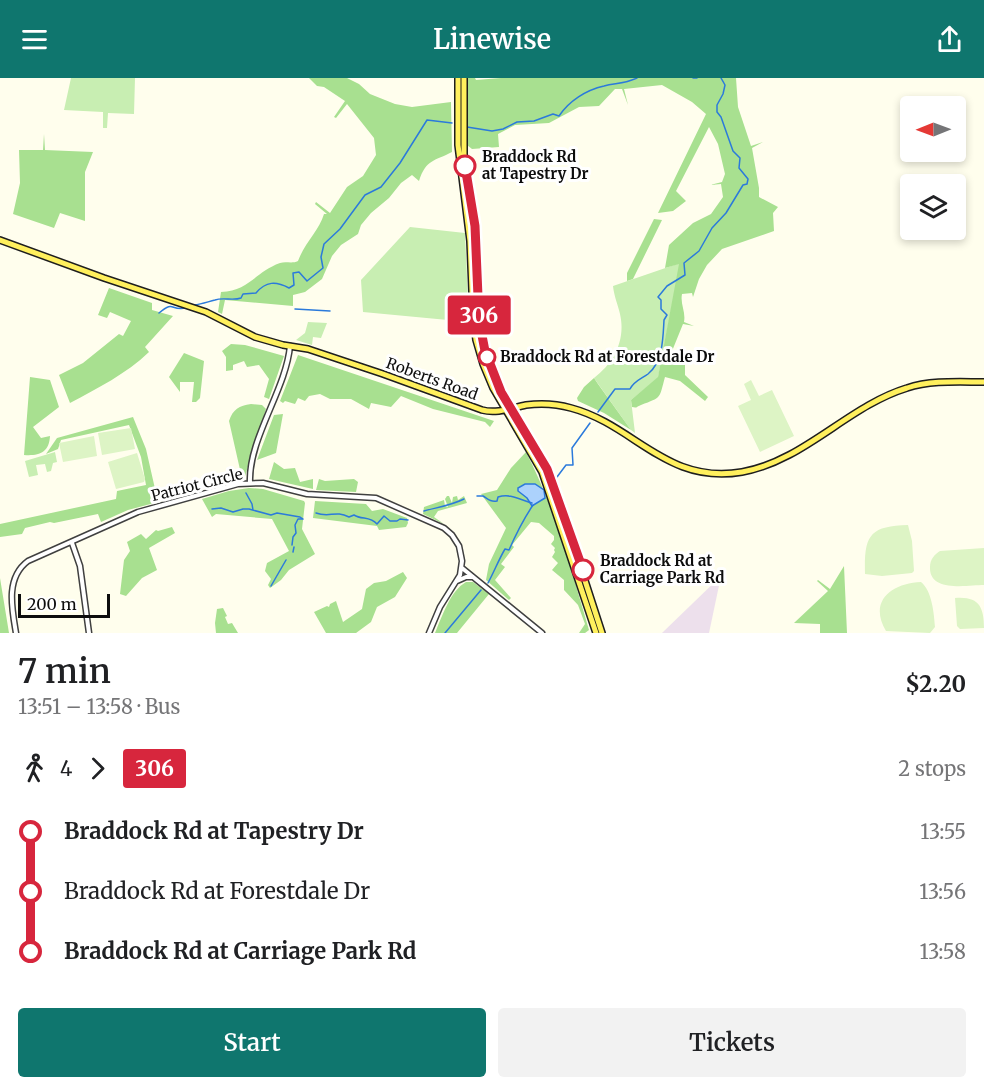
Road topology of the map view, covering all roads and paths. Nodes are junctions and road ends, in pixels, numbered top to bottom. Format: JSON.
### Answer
{"nodes":[{"id":1,"x":458,"y":78,"type":"edge"},
{"id":2,"x":464,"y":78,"type":"edge"},
{"id":3,"x":0,"y":240,"type":"edge"},
{"id":4,"x":290,"y":346,"type":"junction"},
{"id":5,"x":984,"y":382,"type":"edge"},
{"id":6,"x":512,"y":408,"type":"junction"},
{"id":7,"x":505,"y":410,"type":"junction"},
{"id":8,"x":250,"y":483,"type":"junction"},
{"id":9,"x":72,"y":543,"type":"junction"},
{"id":10,"x":462,"y":561,"type":"junction"},
{"id":11,"x":462,"y":568,"type":"junction"},
{"id":12,"x":468,"y":572,"type":"junction"},
{"id":13,"x":477,"y":578,"type":"junction"},
{"id":14,"x":456,"y":581,"type":"junction"},
{"id":15,"x":16,"y":633,"type":"edge"},
{"id":16,"x":89,"y":633,"type":"edge"},
{"id":17,"x":429,"y":633,"type":"edge"},
{"id":18,"x":542,"y":633,"type":"edge"},
{"id":19,"x":594,"y":633,"type":"edge"},
{"id":20,"x":602,"y":633,"type":"edge"}],
"edges":[{"from":1,"to":7,"type":"main road"},
{"from":2,"to":6,"type":"main road"},
{"from":3,"to":4,"type":"main road","name":"Roberts Road"},
{"from":4,"to":7,"type":"main road","name":"Roberts Road"},
{"from":4,"to":8,"type":"street"},
{"from":5,"to":6,"type":"main road","name":"Roberts Road"},
{"from":6,"to":7,"type":"main road","name":"Roberts Road"},
{"from":6,"to":20,"type":"main road"},
{"from":7,"to":19,"type":"main road"},
{"from":8,"to":9,"type":"street","name":"Patriot Circle"},
{"from":8,"to":10,"type":"street","name":"Patriot Circle"},
{"from":9,"to":15,"type":"street","name":"Patriot Circle"},
{"from":9,"to":16,"type":"street"},
{"from":10,"to":11,"type":"street","name":"Patriot Circle"},
{"from":10,"to":12,"type":"street"},
{"from":11,"to":12,"type":"street"},
{"from":11,"to":14,"type":"street","name":"Patriot Circle"},
{"from":12,"to":13,"type":"street"},
{"from":13,"to":14,"type":"street"},
{"from":13,"to":18,"type":"street"},
{"from":14,"to":17,"type":"street","name":"Patriot Circle"}]}
